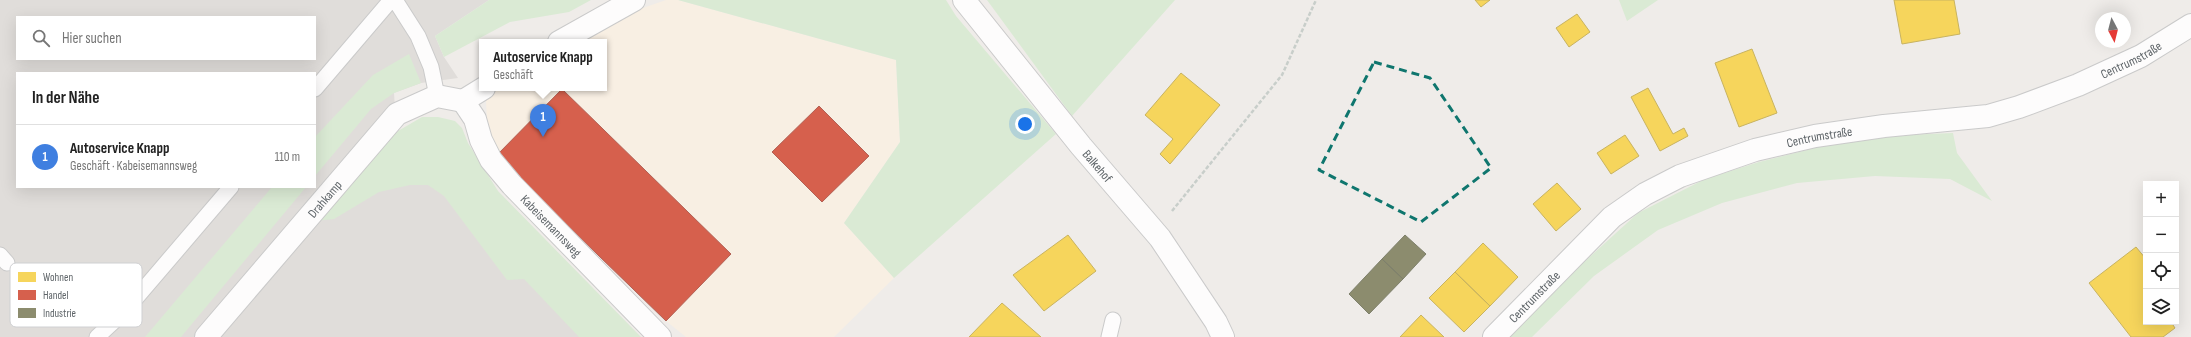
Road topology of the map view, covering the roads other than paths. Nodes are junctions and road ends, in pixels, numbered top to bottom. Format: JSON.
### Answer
{"nodes":[{"id":1,"x":391,"y":0,"type":"edge"},
{"id":2,"x":395,"y":0,"type":"edge"},
{"id":3,"x":634,"y":0,"type":"edge"},
{"id":4,"x":964,"y":0,"type":"edge"},
{"id":5,"x":2191,"y":25,"type":"edge"},
{"id":6,"x":564,"y":39,"type":"edge"},
{"id":7,"x":316,"y":88,"type":"edge"},
{"id":8,"x":479,"y":91,"type":"edge"},
{"id":9,"x":437,"y":96,"type":"junction"},
{"id":10,"x":463,"y":101,"type":"junction"},
{"id":11,"x":230,"y":188,"type":"edge"},
{"id":12,"x":142,"y":291,"type":"edge"},
{"id":13,"x":1113,"y":320,"type":"dead end"},
{"id":14,"x":108,"y":327,"type":"edge"},
{"id":15,"x":97,"y":337,"type":"edge"},
{"id":16,"x":206,"y":337,"type":"edge"},
{"id":17,"x":660,"y":337,"type":"edge"},
{"id":18,"x":1109,"y":337,"type":"edge"},
{"id":19,"x":1223,"y":337,"type":"edge"},
{"id":20,"x":1494,"y":337,"type":"edge"}],
"edges":[{"from":1,"to":7,"type":"lane"},
{"from":2,"to":9,"type":"lane"},
{"from":3,"to":6,"type":"street"},
{"from":4,"to":19,"type":"street","name":"Balkehof"},
{"from":5,"to":20,"type":"street","name":"Centrumstraße"},
{"from":8,"to":10,"type":"street"},
{"from":9,"to":10,"type":"street"},
{"from":9,"to":16,"type":"street","name":"Drahkamp"},
{"from":10,"to":17,"type":"street","name":"Kabeisemannsweg"},
{"from":11,"to":12,"type":"lane"},
{"from":13,"to":18,"type":"lane"},
{"from":14,"to":15,"type":"lane"}]}
